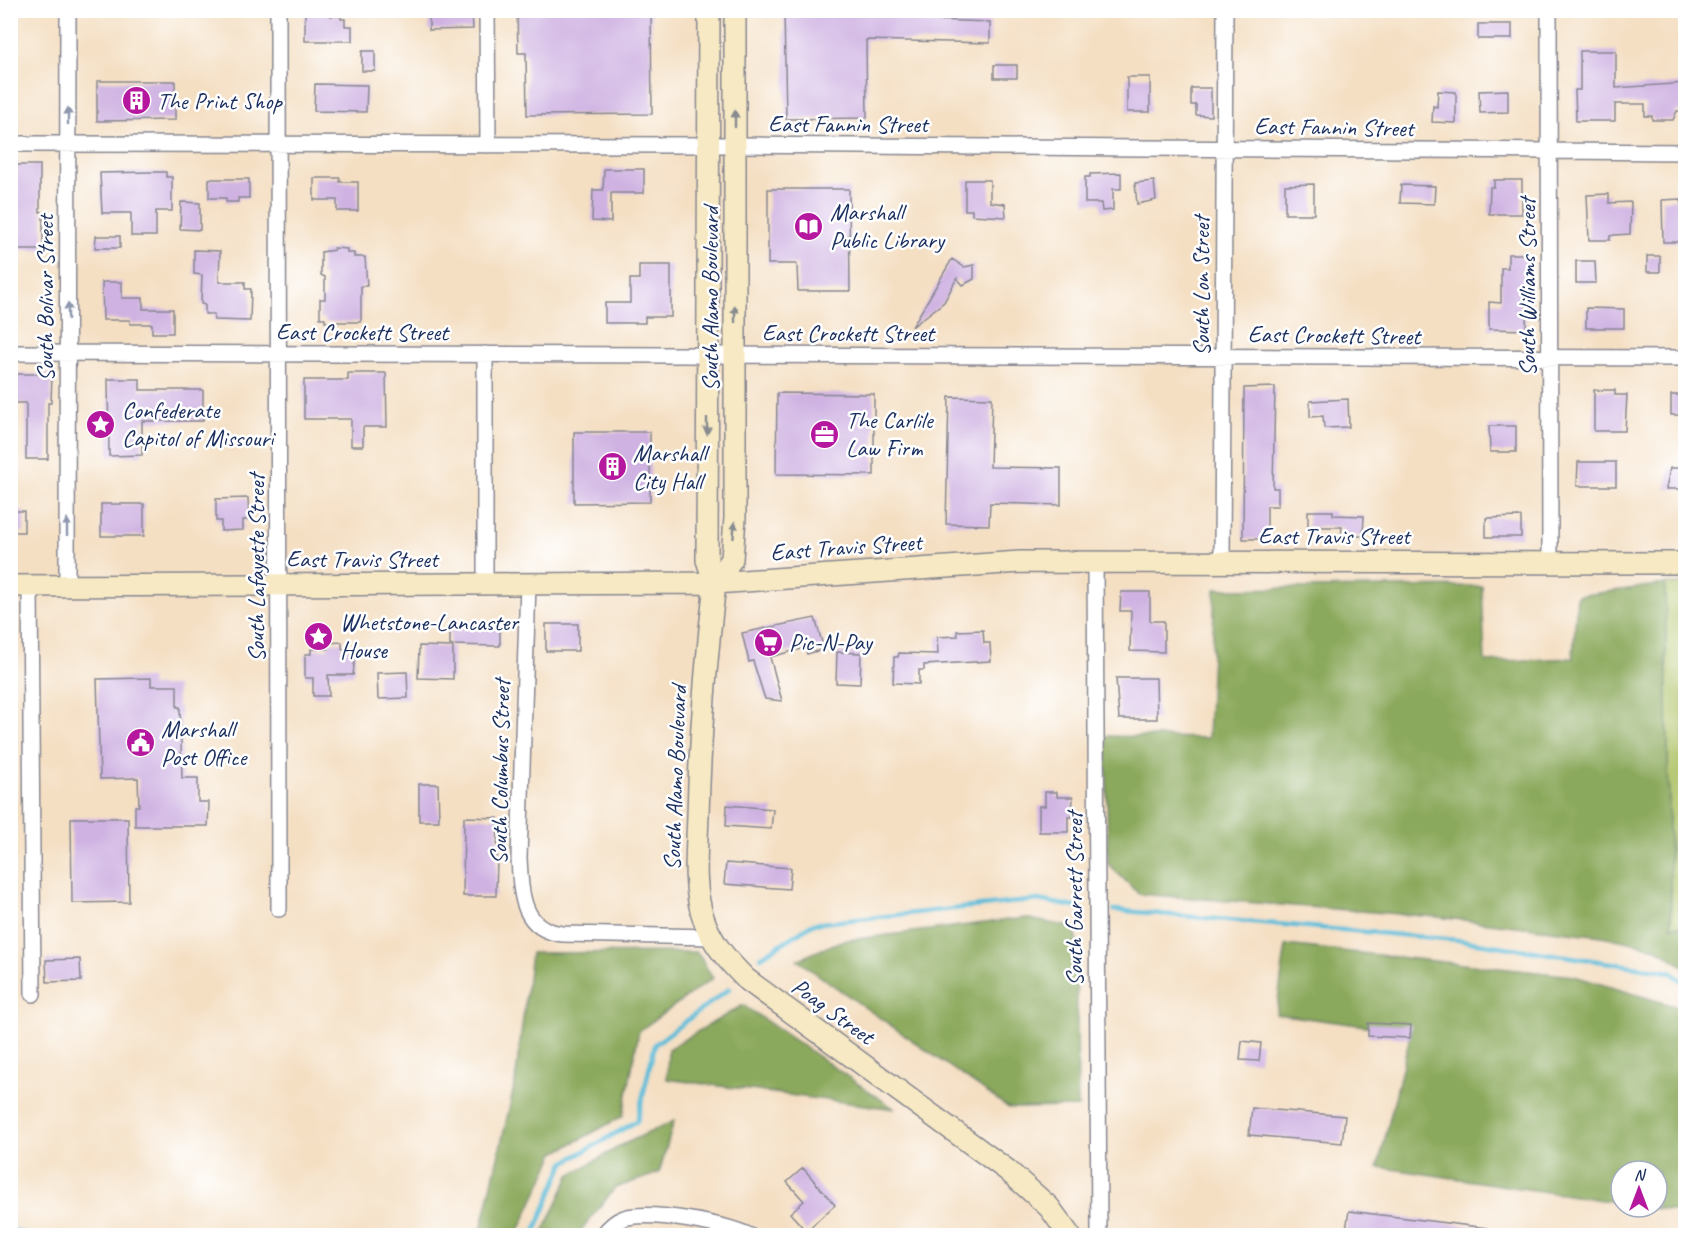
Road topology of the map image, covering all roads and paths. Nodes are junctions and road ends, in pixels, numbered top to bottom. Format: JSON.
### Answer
{"nodes":[{"id":1,"x":68,"y":10,"type":"edge"},
{"id":2,"x":278,"y":10,"type":"edge"},
{"id":3,"x":487,"y":10,"type":"edge"},
{"id":4,"x":709,"y":10,"type":"edge"},
{"id":5,"x":735,"y":10,"type":"edge"},
{"id":6,"x":1225,"y":10,"type":"edge"},
{"id":7,"x":1549,"y":10,"type":"edge"},
{"id":8,"x":10,"y":144,"type":"edge"},
{"id":9,"x":68,"y":144,"type":"junction"},
{"id":10,"x":278,"y":144,"type":"junction"},
{"id":11,"x":488,"y":145,"type":"junction"},
{"id":12,"x":708,"y":145,"type":"junction"},
{"id":13,"x":735,"y":145,"type":"junction"},
{"id":14,"x":1225,"y":149,"type":"junction"},
{"id":15,"x":1550,"y":152,"type":"junction"},
{"id":16,"x":1686,"y":152,"type":"edge"},
{"id":17,"x":10,"y":353,"type":"edge"},
{"id":18,"x":68,"y":353,"type":"junction"},
{"id":19,"x":278,"y":354,"type":"junction"},
{"id":20,"x":485,"y":354,"type":"junction"},
{"id":21,"x":707,"y":355,"type":"junction"},
{"id":22,"x":735,"y":355,"type":"junction"},
{"id":23,"x":1224,"y":356,"type":"junction"},
{"id":24,"x":1686,"y":358,"type":"edge"},
{"id":25,"x":1550,"y":359,"type":"junction"},
{"id":26,"x":1095,"y":561,"type":"junction"},
{"id":27,"x":1222,"y":561,"type":"junction"},
{"id":28,"x":1686,"y":562,"type":"edge"},
{"id":29,"x":1550,"y":563,"type":"junction"},
{"id":30,"x":715,"y":583,"type":"junction"},
{"id":31,"x":485,"y":584,"type":"junction"},
{"id":32,"x":528,"y":584,"type":"junction"},
{"id":33,"x":278,"y":585,"type":"junction"},
{"id":34,"x":20,"y":586,"type":"edge"},
{"id":35,"x":67,"y":586,"type":"junction"},
{"id":36,"x":279,"y":909,"type":"dead end"},
{"id":37,"x":712,"y":937,"type":"junction"},
{"id":38,"x":33,"y":994,"type":"dead end"},
{"id":39,"x":602,"y":1236,"type":"edge"},
{"id":40,"x":750,"y":1236,"type":"edge"},
{"id":41,"x":1070,"y":1236,"type":"edge"},
{"id":42,"x":1099,"y":1236,"type":"edge"}],
"edges":[{"from":9,"to":1,"type":"street","name":"South Bolivar Street","one_way":true},
{"from":2,"to":10,"type":"street","name":"South Lafayette Street"},
{"from":3,"to":11,"type":"street"},
{"from":4,"to":12,"type":"street","name":"South Alamo Boulevard"},
{"from":13,"to":5,"type":"street","name":"South Alamo Boulevard","one_way":true},
{"from":6,"to":14,"type":"street","name":"South Lon Street"},
{"from":7,"to":15,"type":"street","name":"South Williams Street"},
{"from":8,"to":9,"type":"street","name":"East Fannin Street"},
{"from":9,"to":10,"type":"street","name":"East Fannin Street"},
{"from":18,"to":9,"type":"street","name":"South Bolivar Street","one_way":true},
{"from":10,"to":11,"type":"street","name":"East Fannin Street"},
{"from":10,"to":19,"type":"street","name":"South Lafayette Street"},
{"from":11,"to":12,"type":"street","name":"East Fannin Street"},
{"from":12,"to":13,"type":"street","name":"East Fannin Street"},
{"from":12,"to":21,"type":"street","name":"South Alamo Boulevard"},
{"from":13,"to":14,"type":"street","name":"East Fannin Street"},
{"from":22,"to":13,"type":"street","name":"South Alamo Boulevard","one_way":true},
{"from":14,"to":15,"type":"street","name":"East Fannin Street"},
{"from":14,"to":23,"type":"street","name":"South Lon Street"},
{"from":15,"to":16,"type":"street","name":"East Fannin Street"},
{"from":15,"to":25,"type":"street","name":"South Williams Street"},
{"from":17,"to":18,"type":"street","name":"East Crockett Street"},
{"from":18,"to":19,"type":"street","name":"East Crockett Street"},
{"from":35,"to":18,"type":"street","name":"South Bolivar Street","one_way":true},
{"from":19,"to":20,"type":"street","name":"East Crockett Street"},
{"from":19,"to":33,"type":"street","name":"South Lafayette Street"},
{"from":20,"to":21,"type":"street","name":"East Crockett Street"},
{"from":20,"to":31,"type":"street"},
{"from":21,"to":22,"type":"street","name":"East Crockett Street"},
{"from":21,"to":30,"type":"street","name":"South Alamo Boulevard","one_way":true},
{"from":22,"to":23,"type":"street","name":"East Crockett Street"},
{"from":30,"to":22,"type":"street","name":"South Alamo Boulevard","one_way":true},
{"from":23,"to":25,"type":"street","name":"East Crockett Street"},
{"from":23,"to":27,"type":"street","name":"South Lon Street"},
{"from":24,"to":25,"type":"street","name":"East Crockett Street"},
{"from":25,"to":29,"type":"street","name":"South Williams Street"},
{"from":26,"to":27,"type":"street","name":"East Travis Street"},
{"from":26,"to":30,"type":"street","name":"East Travis Street"},
{"from":26,"to":42,"type":"street","name":"South Garrett Street"},
{"from":27,"to":29,"type":"street","name":"East Travis Street"},
{"from":28,"to":29,"type":"street","name":"East Travis Street"},
{"from":30,"to":32,"type":"street","name":"East Travis Street"},
{"from":30,"to":37,"type":"street","name":"South Alamo Boulevard"},
{"from":31,"to":32,"type":"street","name":"East Travis Street"},
{"from":31,"to":33,"type":"street","name":"East Travis Street"},
{"from":32,"to":37,"type":"street","name":"South Columbus Street"},
{"from":33,"to":35,"type":"street","name":"East Travis Street"},
{"from":33,"to":36,"type":"street","name":"South Lafayette Street"},
{"from":34,"to":35,"type":"street","name":"East Travis Street"},
{"from":34,"to":38,"type":"street"},
{"from":37,"to":41,"type":"street","name":"Poag Street"},
{"from":39,"to":40,"type":"street"}]}
